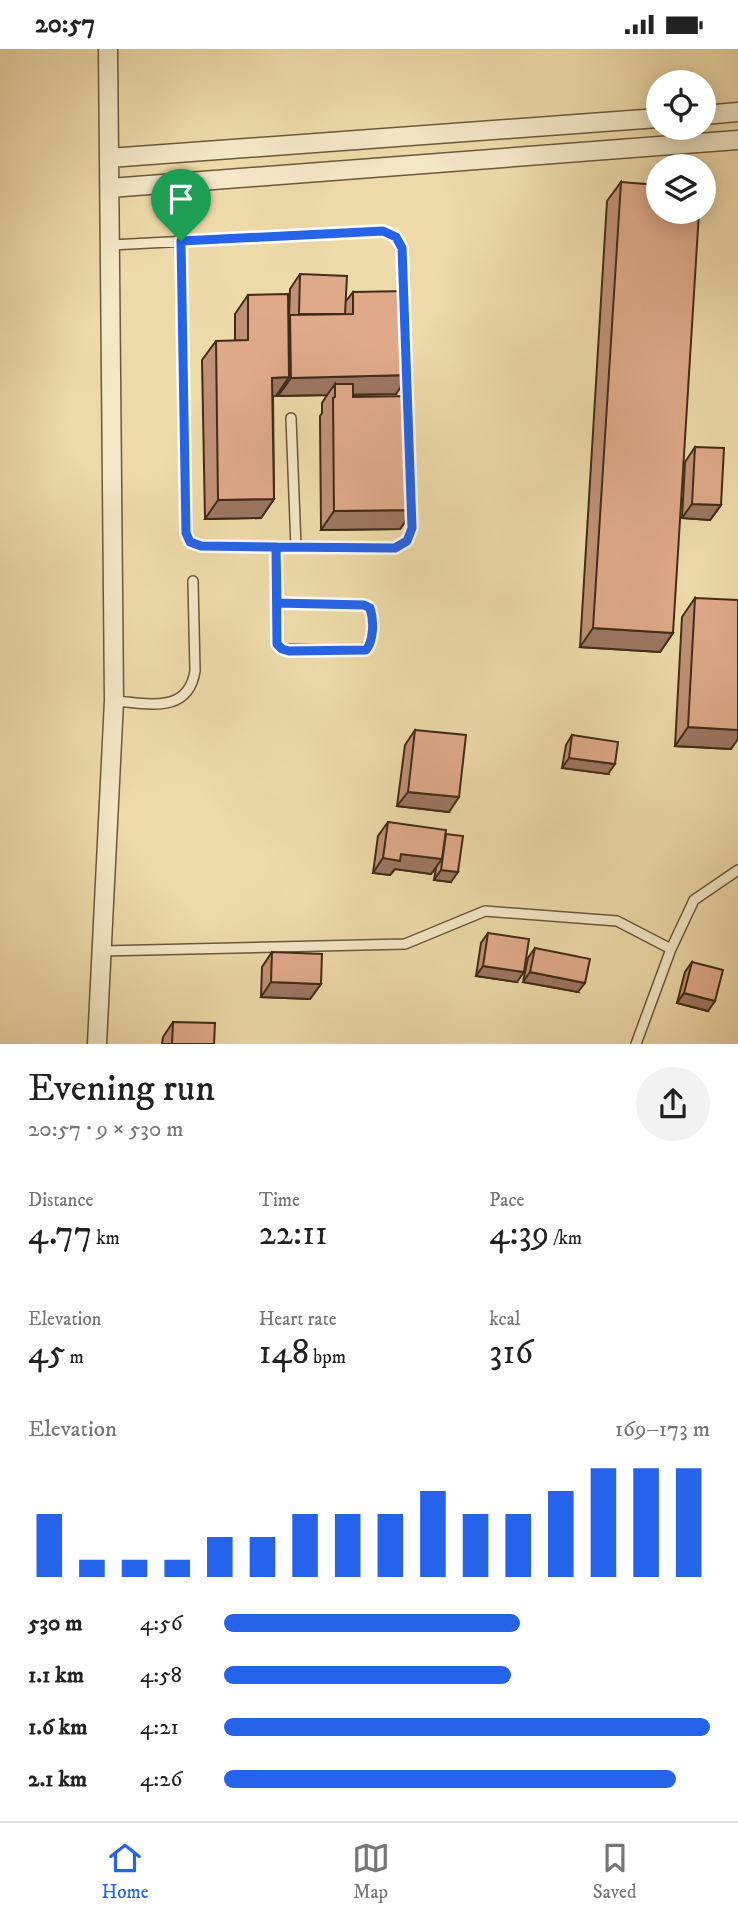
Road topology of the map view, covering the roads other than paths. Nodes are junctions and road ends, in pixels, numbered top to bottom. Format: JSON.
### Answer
{"nodes":[{"id":1,"x":108,"y":49,"type":"edge"},
{"id":2,"x":732,"y":113,"type":"edge"},
{"id":3,"x":646,"y":119,"type":"edge"},
{"id":4,"x":733,"y":140,"type":"edge"},
{"id":5,"x":109,"y":158,"type":"junction"},
{"id":6,"x":110,"y":188,"type":"junction"},
{"id":7,"x":181,"y":241,"type":"junction"},
{"id":8,"x":111,"y":245,"type":"junction"},
{"id":9,"x":405,"y":315,"type":"edge"},
{"id":10,"x":406,"y":355,"type":"edge"},
{"id":11,"x":291,"y":418,"type":"dead end"},
{"id":12,"x":408,"y":421,"type":"edge"},
{"id":13,"x":411,"y":488,"type":"edge"},
{"id":14,"x":276,"y":547,"type":"junction"},
{"id":15,"x":296,"y":547,"type":"junction"},
{"id":16,"x":193,"y":581,"type":"dead end"},
{"id":17,"x":277,"y":603,"type":"junction"},
{"id":18,"x":114,"y":701,"type":"junction"},
{"id":19,"x":738,"y":870,"type":"edge"},
{"id":20,"x":671,"y":949,"type":"junction"},
{"id":21,"x":102,"y":951,"type":"junction"},
{"id":22,"x":97,"y":1044,"type":"edge"},
{"id":23,"x":636,"y":1044,"type":"edge"}],
"edges":[{"from":1,"to":5,"type":"street"},
{"from":2,"to":4,"type":"street"},
{"from":3,"to":5,"type":"street"},
{"from":4,"to":6,"type":"street"},
{"from":5,"to":6,"type":"street"},
{"from":6,"to":8,"type":"street"},
{"from":7,"to":8,"type":"lane"},
{"from":7,"to":9,"type":"lane"},
{"from":7,"to":14,"type":"lane"},
{"from":8,"to":18,"type":"street"},
{"from":10,"to":12,"type":"lane"},
{"from":11,"to":15,"type":"lane"},
{"from":13,"to":15,"type":"lane"},
{"from":14,"to":15,"type":"lane"},
{"from":14,"to":17,"type":"lane"},
{"from":16,"to":18,"type":"lane"},
{"from":17,"to":17,"type":"lane"},
{"from":18,"to":21,"type":"street"},
{"from":19,"to":20,"type":"lane"},
{"from":20,"to":21,"type":"lane"},
{"from":20,"to":23,"type":"lane"},
{"from":21,"to":22,"type":"street"}]}
